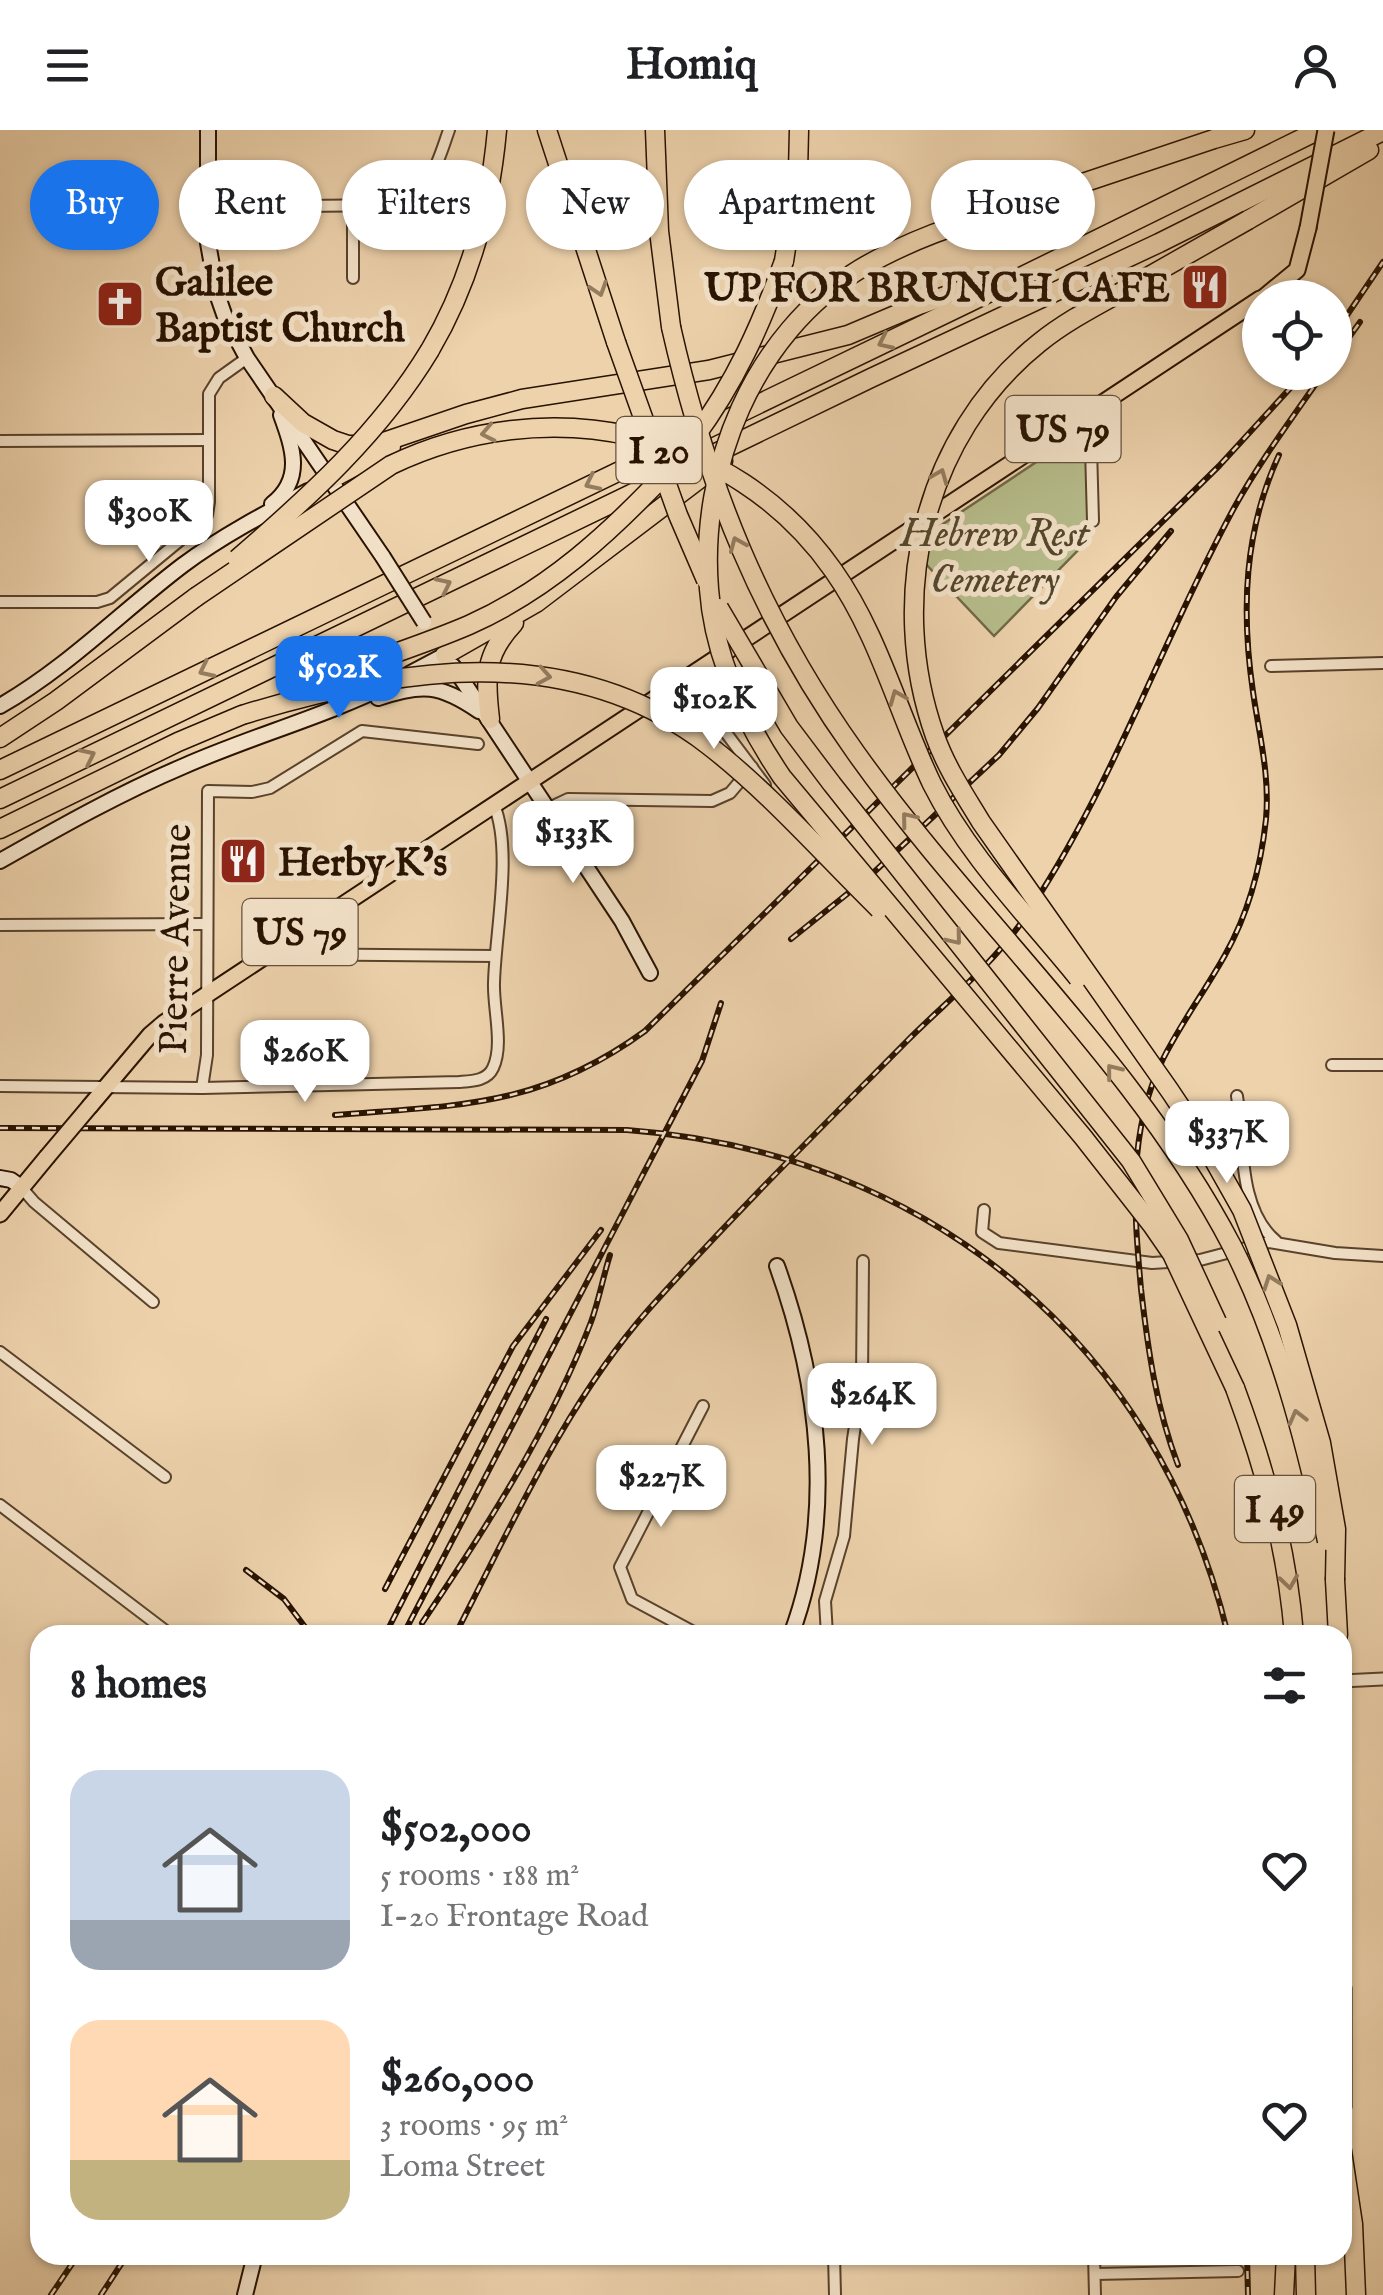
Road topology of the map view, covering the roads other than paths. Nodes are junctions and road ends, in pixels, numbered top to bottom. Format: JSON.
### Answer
{"nodes":[{"id":1,"x":208,"y":130,"type":"edge"},
{"id":2,"x":498,"y":130,"type":"edge"},
{"id":3,"x":547,"y":130,"type":"edge"},
{"id":4,"x":655,"y":130,"type":"edge"},
{"id":5,"x":798,"y":130,"type":"edge"},
{"id":6,"x":1245,"y":130,"type":"edge"},
{"id":7,"x":1323,"y":130,"type":"edge"},
{"id":8,"x":1383,"y":131,"type":"edge"},
{"id":9,"x":448,"y":134,"type":"edge"},
{"id":10,"x":1383,"y":141,"type":"edge"},
{"id":11,"x":208,"y":160,"type":"edge"},
{"id":12,"x":438,"y":160,"type":"edge"},
{"id":13,"x":209,"y":250,"type":"edge"},
{"id":14,"x":353,"y":250,"type":"edge"},
{"id":15,"x":1059,"y":257,"type":"junction"},
{"id":16,"x":353,"y":278,"type":"dead end"},
{"id":17,"x":1284,"y":280,"type":"edge"},
{"id":18,"x":1242,"y":311,"type":"edge"},
{"id":19,"x":248,"y":358,"type":"junction"},
{"id":20,"x":274,"y":396,"type":"junction"},
{"id":21,"x":1090,"y":411,"type":"junction"},
{"id":22,"x":427,"y":428,"type":"junction"},
{"id":23,"x":762,"y":431,"type":"junction"},
{"id":24,"x":0,"y":440,"type":"edge"},
{"id":25,"x":209,"y":440,"type":"junction"},
{"id":26,"x":708,"y":463,"type":"junction"},
{"id":27,"x":330,"y":479,"type":"junction"},
{"id":28,"x":1093,"y":521,"type":"dead end"},
{"id":29,"x":232,"y":531,"type":"junction"},
{"id":30,"x":196,"y":597,"type":"junction"},
{"id":31,"x":0,"y":602,"type":"edge"},
{"id":32,"x":536,"y":603,"type":"junction"},
{"id":33,"x":445,"y":654,"type":"junction"},
{"id":34,"x":1383,"y":663,"type":"edge"},
{"id":35,"x":1271,"y":666,"type":"dead end"},
{"id":36,"x":92,"y":673,"type":"junction"},
{"id":37,"x":685,"y":678,"type":"junction"},
{"id":38,"x":0,"y":706,"type":"edge"},
{"id":39,"x":242,"y":715,"type":"junction"},
{"id":40,"x":310,"y":719,"type":"junction"},
{"id":41,"x":490,"y":719,"type":"junction"},
{"id":42,"x":0,"y":727,"type":"edge"},
{"id":43,"x":0,"y":738,"type":"edge"},
{"id":44,"x":478,"y":744,"type":"dead end"},
{"id":45,"x":752,"y":767,"type":"junction"},
{"id":46,"x":0,"y":770,"type":"edge"},
{"id":47,"x":530,"y":780,"type":"junction"},
{"id":48,"x":0,"y":798,"type":"edge"},
{"id":49,"x":777,"y":802,"type":"dead end"},
{"id":50,"x":494,"y":805,"type":"junction"},
{"id":51,"x":548,"y":808,"type":"junction"},
{"id":52,"x":0,"y":829,"type":"edge"},
{"id":53,"x":0,"y":861,"type":"edge"},
{"id":54,"x":206,"y":924,"type":"junction"},
{"id":55,"x":0,"y":925,"type":"edge"},
{"id":56,"x":268,"y":954,"type":"junction"},
{"id":57,"x":495,"y":956,"type":"junction"},
{"id":58,"x":936,"y":964,"type":"junction"},
{"id":59,"x":650,"y":973,"type":"dead end"},
{"id":60,"x":208,"y":994,"type":"junction"},
{"id":61,"x":1332,"y":1064,"type":"dead end"},
{"id":62,"x":1383,"y":1065,"type":"edge"},
{"id":63,"x":0,"y":1086,"type":"edge"},
{"id":64,"x":106,"y":1086,"type":"junction"},
{"id":65,"x":202,"y":1088,"type":"junction"},
{"id":66,"x":1170,"y":1091,"type":"junction"},
{"id":67,"x":1237,"y":1096,"type":"dead end"},
{"id":68,"x":0,"y":1178,"type":"edge"},
{"id":69,"x":22,"y":1188,"type":"junction"},
{"id":70,"x":984,"y":1210,"type":"dead end"},
{"id":71,"x":0,"y":1214,"type":"edge"},
{"id":72,"x":1280,"y":1244,"type":"junction"},
{"id":73,"x":1383,"y":1256,"type":"edge"},
{"id":74,"x":863,"y":1261,"type":"dead end"},
{"id":75,"x":776,"y":1266,"type":"dead end"},
{"id":76,"x":153,"y":1302,"type":"dead end"},
{"id":77,"x":0,"y":1352,"type":"edge"},
{"id":78,"x":1235,"y":1388,"type":"junction"},
{"id":79,"x":704,"y":1406,"type":"dead end"},
{"id":80,"x":165,"y":1477,"type":"dead end"},
{"id":81,"x":0,"y":1505,"type":"edge"},
{"id":82,"x":1335,"y":1580,"type":"junction"},
{"id":83,"x":158,"y":1625,"type":"edge"},
{"id":84,"x":680,"y":1625,"type":"edge"},
{"id":85,"x":794,"y":1625,"type":"edge"},
{"id":86,"x":826,"y":1625,"type":"edge"},
{"id":87,"x":1293,"y":1625,"type":"edge"},
{"id":88,"x":1337,"y":1625,"type":"edge"},
{"id":89,"x":1383,"y":1679,"type":"edge"},
{"id":90,"x":1352,"y":1681,"type":"edge"},
{"id":91,"x":1352,"y":2217,"type":"edge"},
{"id":92,"x":252,"y":2265,"type":"edge"},
{"id":93,"x":834,"y":2265,"type":"edge"},
{"id":94,"x":1095,"y":2265,"type":"edge"},
{"id":95,"x":1286,"y":2265,"type":"edge"},
{"id":96,"x":1305,"y":2265,"type":"edge"},
{"id":97,"x":1343,"y":2265,"type":"edge"},
{"id":98,"x":1238,"y":2271,"type":"dead end"},
{"id":99,"x":1095,"y":2274,"type":"junction"},
{"id":100,"x":245,"y":2295,"type":"edge"},
{"id":101,"x":835,"y":2295,"type":"edge"},
{"id":102,"x":1095,"y":2295,"type":"edge"},
{"id":103,"x":1284,"y":2295,"type":"edge"},
{"id":104,"x":1306,"y":2295,"type":"edge"},
{"id":105,"x":1344,"y":2295,"type":"edge"},
{"id":106,"x":1356,"y":2295,"type":"edge"}],
"edges":[{"from":1,"to":11,"type":"main road"},
{"from":2,"to":30,"type":"highway","bridge":true},
{"from":3,"to":78,"type":"highway","one_way":true,"bridge":true},
{"from":4,"to":26,"type":"highway","bridge":true},
{"from":5,"to":39,"type":"highway","bridge":true},
{"from":6,"to":58,"type":"highway","bridge":true},
{"from":7,"to":15,"type":"highway","number":"I 20"},
{"from":7,"to":17,"type":"main road","number":"US 79","bridge":true},
{"from":8,"to":23,"type":"highway","number":"I 20"},
{"from":9,"to":12,"type":"street"},
{"from":66,"to":10,"type":"highway","one_way":true,"bridge":true},
{"from":13,"to":19,"type":"main road"},
{"from":14,"to":16,"type":"street"},
{"from":15,"to":22,"type":"highway"},
{"from":15,"to":46,"type":"highway","number":"I 20","one_way":true},
{"from":18,"to":21,"type":"main road","number":"US 79"},
{"from":19,"to":20,"type":"main road"},
{"from":19,"to":25,"type":"street"},
{"from":20,"to":22,"type":"highway"},
{"from":20,"to":27,"type":"main road"},
{"from":20,"to":29,"type":"main road"},
{"from":21,"to":28,"type":"street"},
{"from":21,"to":37,"type":"main road","number":"US 79"},
{"from":22,"to":27,"type":"highway"},
{"from":23,"to":32,"type":"highway"},
{"from":48,"to":23,"type":"highway","number":"I 20","one_way":true},
{"from":24,"to":25,"type":"street"},
{"from":25,"to":31,"type":"street"},
{"from":26,"to":30,"type":"highway","one_way":true,"bridge":true},
{"from":66,"to":26,"type":"highway","one_way":true,"bridge":true},
{"from":82,"to":26,"type":"highway","one_way":true,"bridge":true},
{"from":27,"to":29,"type":"main road"},
{"from":27,"to":33,"type":"main road","bridge":true},
{"from":29,"to":38,"type":"main road"},
{"from":30,"to":36,"type":"highway"},
{"from":32,"to":33,"type":"highway"},
{"from":32,"to":41,"type":"highway"},
{"from":33,"to":40,"type":"main road"},
{"from":33,"to":41,"type":"main road"},
{"from":34,"to":35,"type":"street"},
{"from":36,"to":42,"type":"highway"},
{"from":36,"to":43,"type":"highway"},
{"from":37,"to":45,"type":"street"},
{"from":37,"to":47,"type":"main road","number":"US 79"},
{"from":39,"to":52,"type":"highway"},
{"from":39,"to":58,"type":"highway","one_way":true,"bridge":true},
{"from":40,"to":41,"type":"main road"},
{"from":40,"to":53,"type":"main road"},
{"from":41,"to":47,"type":"main road"},
{"from":44,"to":54,"type":"street","name":"Pierre Avenue"},
{"from":45,"to":49,"type":"street"},
{"from":45,"to":51,"type":"street"},
{"from":47,"to":50,"type":"main road","number":"US 79"},
{"from":47,"to":51,"type":"main road"},
{"from":50,"to":56,"type":"main road","number":"US 79"},
{"from":50,"to":57,"type":"street"},
{"from":51,"to":59,"type":"main road"},
{"from":54,"to":55,"type":"street"},
{"from":54,"to":60,"type":"street","name":"Pierre Avenue"},
{"from":56,"to":57,"type":"street"},
{"from":56,"to":60,"type":"main road","number":"US 79"},
{"from":57,"to":65,"type":"street"},
{"from":58,"to":78,"type":"highway","bridge":true},
{"from":60,"to":64,"type":"main road","number":"US 79"},
{"from":60,"to":65,"type":"street","name":"Pierre Avenue"},
{"from":61,"to":62,"type":"street"},
{"from":63,"to":64,"type":"street"},
{"from":64,"to":65,"type":"street"},
{"from":64,"to":69,"type":"main road","number":"US 79","bridge":true},
{"from":82,"to":66,"type":"highway","one_way":true,"bridge":true},
{"from":67,"to":72,"type":"street"},
{"from":68,"to":69,"type":"main road"},
{"from":69,"to":71,"type":"main road","number":"US 79"},
{"from":69,"to":76,"type":"street"},
{"from":70,"to":72,"type":"street"},
{"from":72,"to":73,"type":"street"},
{"from":74,"to":86,"type":"street"},
{"from":75,"to":85,"type":"main road"},
{"from":77,"to":80,"type":"street"},
{"from":78,"to":87,"type":"highway","number":"I 49","one_way":true},
{"from":79,"to":84,"type":"street"},
{"from":81,"to":83,"type":"street"},
{"from":82,"to":88,"type":"highway","number":"I 49"},
{"from":89,"to":90,"type":"street"},
{"from":91,"to":106,"type":"highway"},
{"from":92,"to":100,"type":"main road"},
{"from":93,"to":101,"type":"street"},
{"from":94,"to":99,"type":"street"},
{"from":95,"to":103,"type":"highway"},
{"from":96,"to":104,"type":"highway"},
{"from":97,"to":105,"type":"highway"},
{"from":98,"to":99,"type":"street"},
{"from":99,"to":102,"type":"street"}]}
